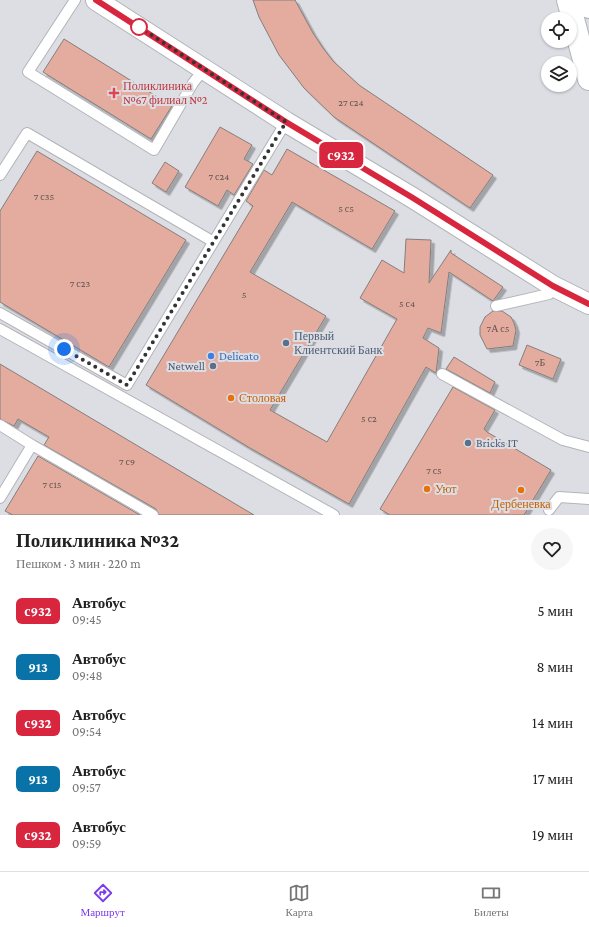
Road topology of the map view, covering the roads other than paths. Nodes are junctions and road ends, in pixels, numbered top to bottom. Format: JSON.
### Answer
{"nodes":[{"id":1,"x":75,"y":0,"type":"edge"},
{"id":2,"x":96,"y":0,"type":"edge"},
{"id":3,"x":568,"y":0,"type":"edge"},
{"id":4,"x":587,"y":0,"type":"edge"},
{"id":5,"x":589,"y":7,"type":"edge"},
{"id":6,"x":204,"y":68,"type":"junction"},
{"id":7,"x":589,"y":79,"type":"edge"},
{"id":8,"x":286,"y":122,"type":"junction"},
{"id":9,"x":0,"y":174,"type":"edge"},
{"id":10,"x":212,"y":241,"type":"junction"},
{"id":11,"x":553,"y":286,"type":"junction"},
{"id":12,"x":589,"y":304,"type":"edge"},
{"id":13,"x":496,"y":306,"type":"dead end"},
{"id":14,"x":0,"y":313,"type":"edge"},
{"id":15,"x":0,"y":329,"type":"edge"},
{"id":16,"x":442,"y":374,"type":"dead end"},
{"id":17,"x":0,"y":425,"type":"edge"},
{"id":18,"x":32,"y":445,"type":"junction"},
{"id":19,"x":589,"y":447,"type":"edge"},
{"id":20,"x":0,"y":498,"type":"edge"},
{"id":21,"x":589,"y":499,"type":"edge"},
{"id":22,"x":549,"y":510,"type":"dead end"},
{"id":23,"x":153,"y":515,"type":"edge"},
{"id":24,"x":334,"y":515,"type":"edge"}],
"edges":[{"from":1,"to":6,"type":"lane"},
{"from":2,"to":6,"type":"street"},
{"from":3,"to":7,"type":"main road"},
{"from":4,"to":5,"type":"main road"},
{"from":6,"to":8,"type":"street"},
{"from":8,"to":10,"type":"lane"},
{"from":8,"to":11,"type":"street"},
{"from":9,"to":10,"type":"lane"},
{"from":10,"to":14,"type":"lane"},
{"from":11,"to":12,"type":"street"},
{"from":11,"to":13,"type":"lane"},
{"from":15,"to":24,"type":"lane"},
{"from":16,"to":19,"type":"lane"},
{"from":17,"to":18,"type":"lane"},
{"from":18,"to":20,"type":"lane"},
{"from":18,"to":23,"type":"lane"},
{"from":21,"to":22,"type":"lane"}]}
